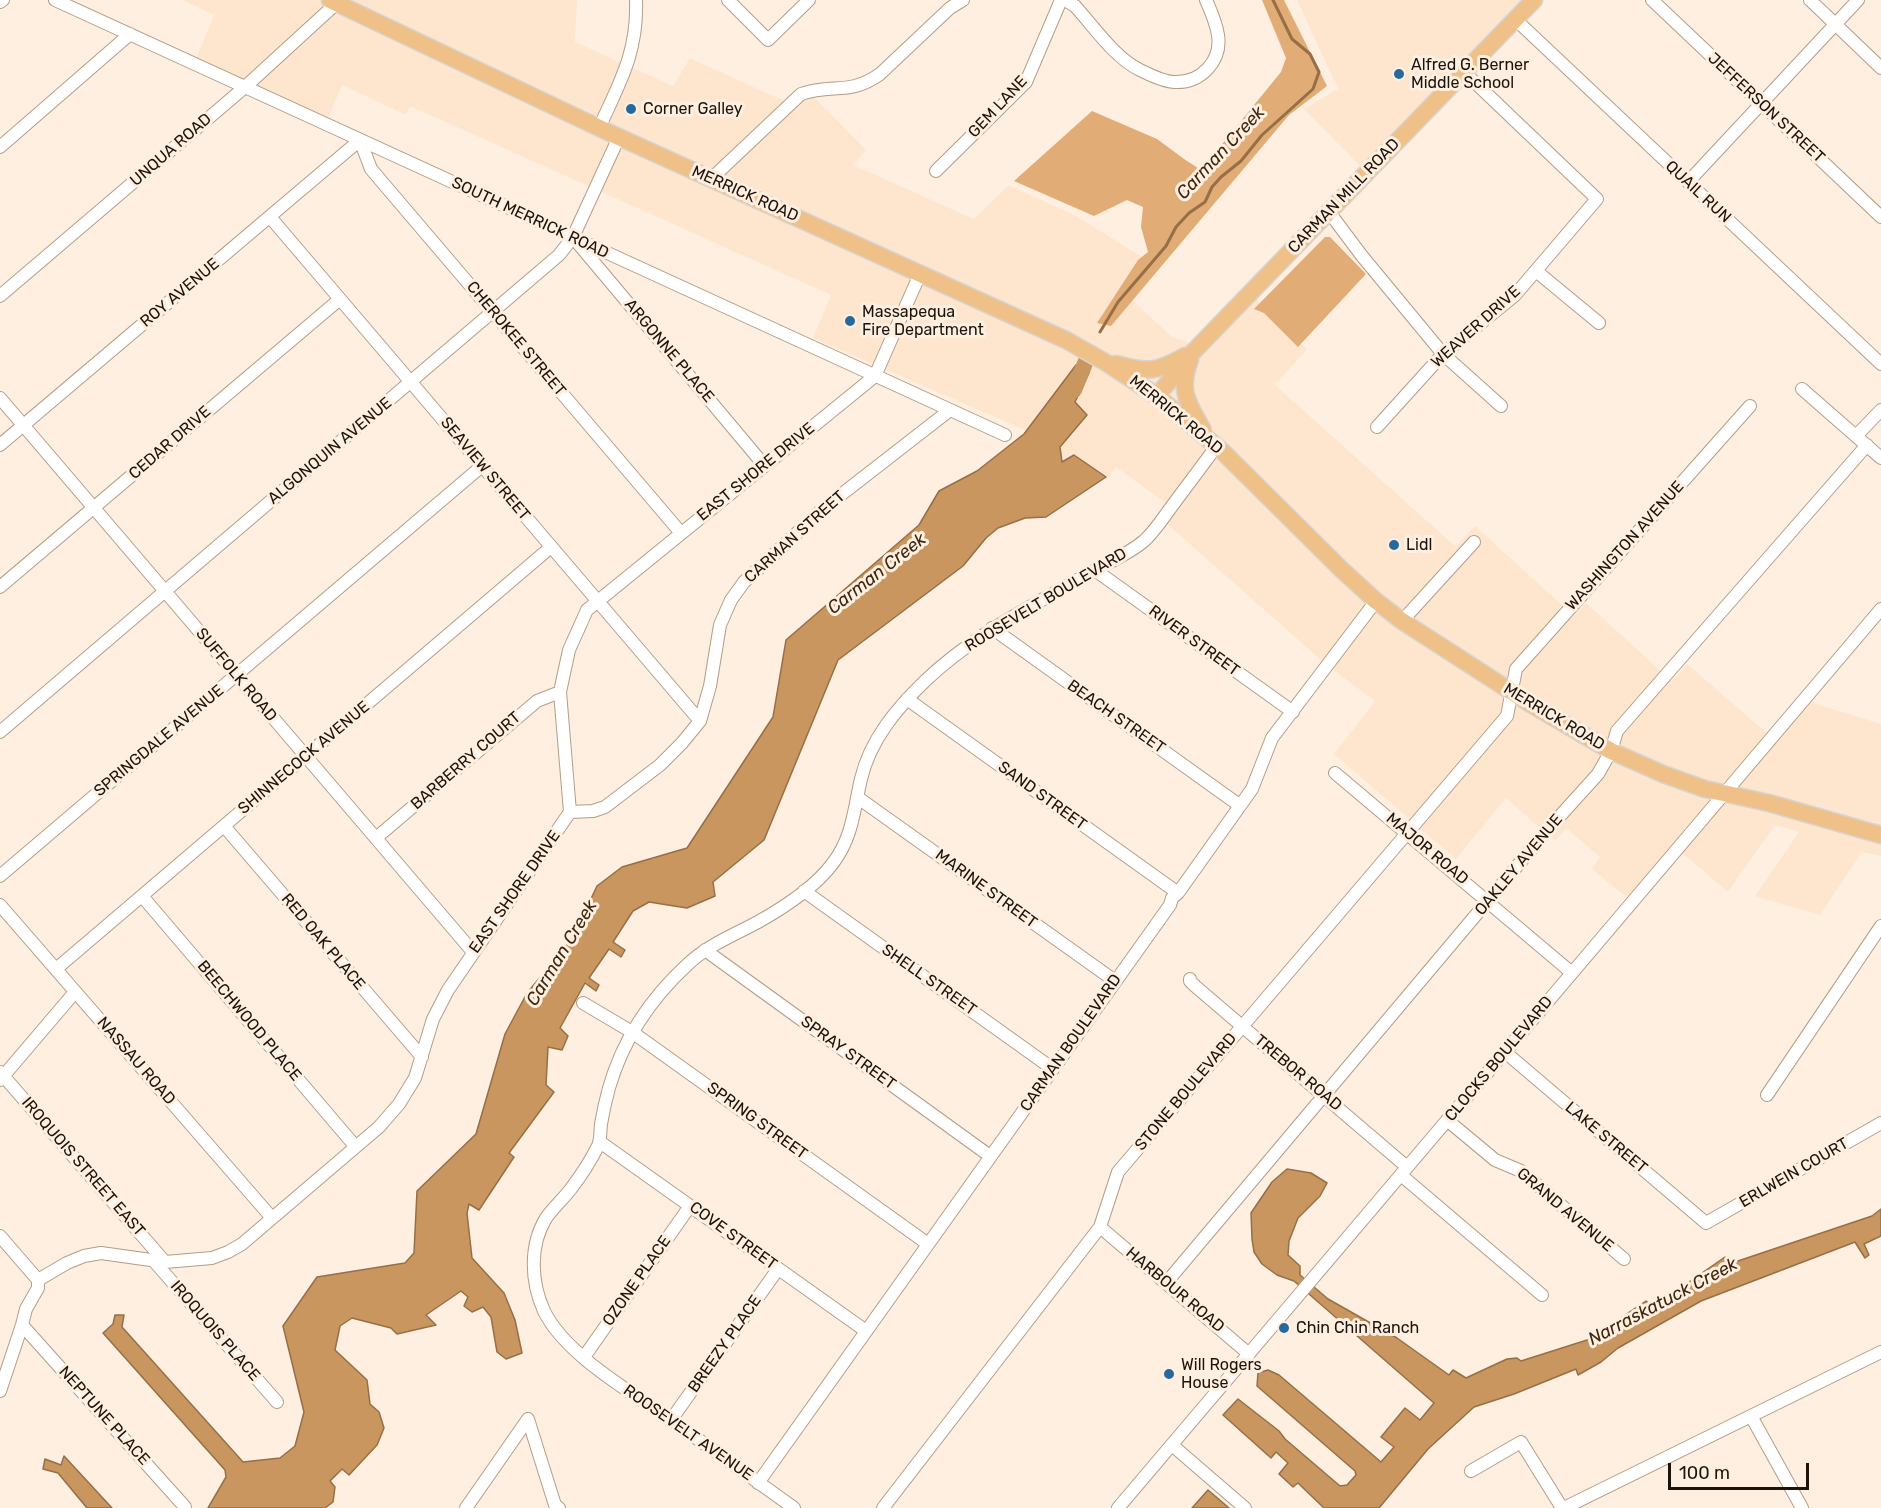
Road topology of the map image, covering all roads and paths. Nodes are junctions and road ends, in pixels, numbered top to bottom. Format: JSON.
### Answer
{"nodes":[{"id":1,"x":55,"y":0,"type":"edge"},
{"id":2,"x":636,"y":0,"type":"edge"},
{"id":3,"x":728,"y":0,"type":"edge"},
{"id":4,"x":809,"y":0,"type":"edge"},
{"id":5,"x":963,"y":0,"type":"edge"},
{"id":6,"x":1063,"y":0,"type":"edge"},
{"id":7,"x":1206,"y":0,"type":"edge"},
{"id":8,"x":1534,"y":0,"type":"edge"},
{"id":9,"x":1652,"y":0,"type":"edge"},
{"id":10,"x":1810,"y":0,"type":"edge"},
{"id":11,"x":1858,"y":0,"type":"edge"},
{"id":12,"x":336,"y":1,"type":"edge"},
{"id":13,"x":1515,"y":19,"type":"junction"},
{"id":14,"x":1836,"y":24,"type":"junction"},
{"id":15,"x":130,"y":34,"type":"junction"},
{"id":16,"x":1881,"y":68,"type":"edge"},
{"id":17,"x":1464,"y":72,"type":"junction"},
{"id":18,"x":245,"y":87,"type":"junction"},
{"id":19,"x":1761,"y":104,"type":"junction"},
{"id":20,"x":599,"y":128,"type":"junction"},
{"id":21,"x":619,"y":137,"type":"junction"},
{"id":22,"x":360,"y":140,"type":"junction"},
{"id":23,"x":0,"y":147,"type":"edge"},
{"id":24,"x":936,"y":171,"type":"dead end"},
{"id":25,"x":711,"y":179,"type":"junction"},
{"id":26,"x":1688,"y":182,"type":"junction"},
{"id":27,"x":1329,"y":212,"type":"junction"},
{"id":28,"x":270,"y":217,"type":"junction"},
{"id":29,"x":1881,"y":217,"type":"edge"},
{"id":30,"x":573,"y":237,"type":"junction"},
{"id":31,"x":1536,"y":271,"type":"junction"},
{"id":32,"x":920,"y":274,"type":"junction"},
{"id":33,"x":0,"y":296,"type":"edge"},
{"id":34,"x":340,"y":298,"type":"junction"},
{"id":35,"x":493,"y":312,"type":"junction"},
{"id":36,"x":1599,"y":323,"type":"dead end"},
{"id":37,"x":1194,"y":351,"type":"junction"},
{"id":38,"x":1443,"y":354,"type":"junction"},
{"id":39,"x":1106,"y":362,"type":"junction"},
{"id":40,"x":1881,"y":364,"type":"edge"},
{"id":41,"x":875,"y":376,"type":"junction"},
{"id":42,"x":411,"y":382,"type":"junction"},
{"id":43,"x":1802,"y":389,"type":"dead end"},
{"id":44,"x":1157,"y":396,"type":"junction"},
{"id":45,"x":0,"y":398,"type":"edge"},
{"id":46,"x":1501,"y":406,"type":"dead end"},
{"id":47,"x":1750,"y":406,"type":"dead end"},
{"id":48,"x":950,"y":410,"type":"junction"},
{"id":49,"x":1881,"y":410,"type":"edge"},
{"id":50,"x":24,"y":426,"type":"junction"},
{"id":51,"x":1377,"y":427,"type":"dead end"},
{"id":52,"x":1005,"y":435,"type":"dead end"},
{"id":53,"x":1856,"y":436,"type":"junction"},
{"id":54,"x":1212,"y":443,"type":"junction"},
{"id":55,"x":0,"y":445,"type":"edge"},
{"id":56,"x":1867,"y":445,"type":"junction"},
{"id":57,"x":1881,"y":458,"type":"edge"},
{"id":58,"x":765,"y":465,"type":"junction"},
{"id":59,"x":482,"y":466,"type":"junction"},
{"id":60,"x":94,"y":507,"type":"junction"},
{"id":61,"x":681,"y":533,"type":"junction"},
{"id":62,"x":1474,"y":542,"type":"dead end"},
{"id":63,"x":551,"y":547,"type":"junction"},
{"id":64,"x":1095,"y":570,"type":"junction"},
{"id":65,"x":0,"y":587,"type":"edge"},
{"id":66,"x":165,"y":591,"type":"junction"},
{"id":67,"x":1376,"y":600,"type":"junction"},
{"id":68,"x":597,"y":601,"type":"junction"},
{"id":69,"x":1881,"y":609,"type":"edge"},
{"id":70,"x":1402,"y":621,"type":"junction"},
{"id":71,"x":992,"y":628,"type":"junction"},
{"id":72,"x":236,"y":675,"type":"junction"},
{"id":73,"x":560,"y":692,"type":"junction"},
{"id":74,"x":1512,"y":692,"type":"junction"},
{"id":75,"x":907,"y":699,"type":"junction"},
{"id":76,"x":1293,"y":712,"type":"junction"},
{"id":77,"x":699,"y":721,"type":"junction"},
{"id":78,"x":0,"y":732,"type":"edge"},
{"id":79,"x":1611,"y":751,"type":"junction"},
{"id":80,"x":306,"y":756,"type":"junction"},
{"id":81,"x":1335,"y":773,"type":"dead end"},
{"id":82,"x":1724,"y":794,"type":"junction"},
{"id":83,"x":857,"y":797,"type":"junction"},
{"id":84,"x":1239,"y":805,"type":"junction"},
{"id":85,"x":570,"y":812,"type":"junction"},
{"id":86,"x":224,"y":826,"type":"junction"},
{"id":87,"x":1407,"y":832,"type":"junction"},
{"id":88,"x":1881,"y":834,"type":"edge"},
{"id":89,"x":376,"y":838,"type":"junction"},
{"id":90,"x":0,"y":876,"type":"edge"},
{"id":91,"x":804,"y":891,"type":"junction"},
{"id":92,"x":1178,"y":893,"type":"junction"},
{"id":93,"x":142,"y":896,"type":"junction"},
{"id":94,"x":1488,"y":902,"type":"junction"},
{"id":95,"x":0,"y":905,"type":"edge"},
{"id":96,"x":1881,"y":926,"type":"edge"},
{"id":97,"x":705,"y":950,"type":"junction"},
{"id":98,"x":473,"y":952,"type":"junction"},
{"id":99,"x":56,"y":969,"type":"junction"},
{"id":100,"x":1572,"y":973,"type":"junction"},
{"id":101,"x":1190,"y":978,"type":"dead end"},
{"id":102,"x":1115,"y":981,"type":"junction"},
{"id":103,"x":75,"y":992,"type":"junction"},
{"id":104,"x":583,"y":1002,"type":"dead end"},
{"id":105,"x":1242,"y":1026,"type":"junction"},
{"id":106,"x":632,"y":1032,"type":"junction"},
{"id":107,"x":1505,"y":1052,"type":"junction"},
{"id":108,"x":422,"y":1057,"type":"junction"},
{"id":109,"x":1053,"y":1068,"type":"junction"},
{"id":110,"x":1,"y":1076,"type":"edge"},
{"id":111,"x":1767,"y":1095,"type":"dead end"},
{"id":112,"x":1324,"y":1096,"type":"junction"},
{"id":113,"x":1447,"y":1120,"type":"junction"},
{"id":114,"x":1881,"y":1123,"type":"edge"},
{"id":115,"x":600,"y":1142,"type":"junction"},
{"id":116,"x":355,"y":1146,"type":"junction"},
{"id":117,"x":990,"y":1156,"type":"junction"},
{"id":118,"x":1404,"y":1171,"type":"junction"},
{"id":119,"x":690,"y":1206,"type":"junction"},
{"id":120,"x":272,"y":1218,"type":"junction"},
{"id":121,"x":1706,"y":1223,"type":"joint"},
{"id":122,"x":1100,"y":1227,"type":"junction"},
{"id":123,"x":0,"y":1236,"type":"edge"},
{"id":124,"x":928,"y":1244,"type":"junction"},
{"id":125,"x":1624,"y":1259,"type":"dead end"},
{"id":126,"x":159,"y":1261,"type":"junction"},
{"id":127,"x":778,"y":1269,"type":"junction"},
{"id":128,"x":38,"y":1280,"type":"junction"},
{"id":129,"x":1166,"y":1283,"type":"junction"},
{"id":130,"x":1542,"y":1294,"type":"dead end"},
{"id":131,"x":22,"y":1325,"type":"junction"},
{"id":132,"x":866,"y":1331,"type":"junction"},
{"id":133,"x":1881,"y":1353,"type":"edge"},
{"id":134,"x":1249,"y":1354,"type":"junction"},
{"id":135,"x":584,"y":1357,"type":"junction"},
{"id":136,"x":0,"y":1391,"type":"edge"},
{"id":137,"x":277,"y":1402,"type":"dead end"},
{"id":138,"x":1751,"y":1416,"type":"junction"},
{"id":139,"x":671,"y":1420,"type":"junction"},
{"id":140,"x":1172,"y":1445,"type":"junction"},
{"id":141,"x":1471,"y":1471,"type":"dead end"},
{"id":142,"x":759,"y":1483,"type":"junction"},
{"id":143,"x":185,"y":1507,"type":"edge"},
{"id":144,"x":466,"y":1508,"type":"edge"},
{"id":145,"x":559,"y":1508,"type":"edge"},
{"id":146,"x":794,"y":1508,"type":"edge"},
{"id":147,"x":883,"y":1508,"type":"edge"},
{"id":148,"x":1118,"y":1508,"type":"edge"},
{"id":149,"x":1245,"y":1508,"type":"edge"},
{"id":150,"x":1563,"y":1508,"type":"edge"},
{"id":151,"x":1802,"y":1508,"type":"edge"}],
"edges":[{"from":1,"to":15,"type":"street","name":"SOUTH MERRICK ROAD"},
{"from":2,"to":20,"type":"street"},
{"from":3,"to":4,"type":"street"},
{"from":5,"to":25,"type":"street"},
{"from":6,"to":7,"type":"street"},
{"from":6,"to":24,"type":"street","name":"GEM LANE"},
{"from":8,"to":13,"type":"main road","name":"CARMAN MILL ROAD"},
{"from":9,"to":19,"type":"street","name":"JEFFERSON STREET"},
{"from":10,"to":14,"type":"street"},
{"from":11,"to":14,"type":"street"},
{"from":12,"to":18,"type":"street","name":"UNQUA ROAD"},
{"from":12,"to":20,"type":"main road","name":"MERRICK ROAD"},
{"from":13,"to":17,"type":"main road","name":"CARMAN MILL ROAD"},
{"from":13,"to":26,"type":"street","name":"QUAIL RUN"},
{"from":14,"to":16,"type":"street"},
{"from":14,"to":19,"type":"street"},
{"from":15,"to":18,"type":"street","name":"SOUTH MERRICK ROAD"},
{"from":15,"to":23,"type":"street"},
{"from":17,"to":27,"type":"main road","name":"CARMAN MILL ROAD"},
{"from":17,"to":31,"type":"street","name":"WEAVER DRIVE"},
{"from":18,"to":22,"type":"street","name":"SOUTH MERRICK ROAD"},
{"from":18,"to":33,"type":"street","name":"UNQUA ROAD"},
{"from":19,"to":26,"type":"street"},
{"from":19,"to":29,"type":"street","name":"JEFFERSON STREET"},
{"from":20,"to":21,"type":"main road","name":"MERRICK ROAD"},
{"from":21,"to":25,"type":"main road","name":"MERRICK ROAD"},
{"from":21,"to":30,"type":"street","name":"ALGONQUIN AVENUE"},
{"from":22,"to":28,"type":"street","name":"ROY AVENUE"},
{"from":22,"to":30,"type":"street","name":"SOUTH MERRICK ROAD"},
{"from":22,"to":35,"type":"street","name":"CHEROKEE STREET"},
{"from":25,"to":32,"type":"main road","name":"MERRICK ROAD"},
{"from":26,"to":40,"type":"street","name":"QUAIL RUN"},
{"from":27,"to":37,"type":"main road","name":"CARMAN MILL ROAD"},
{"from":27,"to":38,"type":"street"},
{"from":28,"to":34,"type":"street","name":"SEAVIEW STREET"},
{"from":28,"to":50,"type":"street","name":"ROY AVENUE"},
{"from":30,"to":35,"type":"street","name":"ALGONQUIN AVENUE"},
{"from":30,"to":41,"type":"street","name":"SOUTH MERRICK ROAD"},
{"from":30,"to":58,"type":"street","name":"ARGONNE PLACE"},
{"from":31,"to":36,"type":"street"},
{"from":31,"to":38,"type":"street","name":"WEAVER DRIVE"},
{"from":32,"to":39,"type":"main road","name":"MERRICK ROAD"},
{"from":32,"to":41,"type":"street","name":"EAST SHORE DRIVE"},
{"from":34,"to":42,"type":"street","name":"SEAVIEW STREET"},
{"from":34,"to":60,"type":"street","name":"CEDAR DRIVE"},
{"from":35,"to":42,"type":"street","name":"ALGONQUIN AVENUE"},
{"from":35,"to":61,"type":"street","name":"CHEROKEE STREET"},
{"from":37,"to":39,"type":"main road"},
{"from":37,"to":44,"type":"main road","name":"CARMAN MILL ROAD"},
{"from":37,"to":54,"type":"main road"},
{"from":38,"to":46,"type":"street"},
{"from":38,"to":51,"type":"street","name":"WEAVER DRIVE"},
{"from":39,"to":44,"type":"main road","name":"MERRICK ROAD"},
{"from":41,"to":48,"type":"street","name":"SOUTH MERRICK ROAD"},
{"from":41,"to":58,"type":"street","name":"EAST SHORE DRIVE"},
{"from":42,"to":59,"type":"street","name":"SEAVIEW STREET"},
{"from":42,"to":66,"type":"street","name":"ALGONQUIN AVENUE"},
{"from":43,"to":53,"type":"street"},
{"from":44,"to":54,"type":"main road","name":"MERRICK ROAD"},
{"from":45,"to":50,"type":"street","name":"SUFFOLK ROAD"},
{"from":47,"to":74,"type":"street","name":"WASHINGTON AVENUE"},
{"from":48,"to":52,"type":"street","name":"SOUTH MERRICK ROAD"},
{"from":48,"to":77,"type":"street","name":"CARMAN STREET"},
{"from":49,"to":53,"type":"street"},
{"from":50,"to":55,"type":"street","name":"ROY AVENUE"},
{"from":50,"to":60,"type":"street","name":"SUFFOLK ROAD"},
{"from":53,"to":56,"type":"street"},
{"from":54,"to":64,"type":"street","name":"ROOSEVELT BOULEVARD"},
{"from":54,"to":67,"type":"main road","name":"MERRICK ROAD"},
{"from":56,"to":57,"type":"street"},
{"from":56,"to":79,"type":"street","name":"OAKLEY AVENUE"},
{"from":58,"to":61,"type":"street","name":"EAST SHORE DRIVE"},
{"from":59,"to":63,"type":"street","name":"SEAVIEW STREET"},
{"from":59,"to":72,"type":"street","name":"SPRINGDALE AVENUE"},
{"from":60,"to":65,"type":"street","name":"CEDAR DRIVE"},
{"from":60,"to":66,"type":"street","name":"SUFFOLK ROAD"},
{"from":61,"to":68,"type":"street","name":"EAST SHORE DRIVE"},
{"from":62,"to":70,"type":"street"},
{"from":63,"to":68,"type":"street","name":"SEAVIEW STREET"},
{"from":63,"to":80,"type":"street","name":"SHINNECOCK AVENUE"},
{"from":64,"to":71,"type":"street","name":"ROOSEVELT BOULEVARD"},
{"from":64,"to":76,"type":"street","name":"RIVER STREET"},
{"from":66,"to":72,"type":"street","name":"SUFFOLK ROAD"},
{"from":66,"to":78,"type":"street","name":"ALGONQUIN AVENUE"},
{"from":67,"to":70,"type":"main road","name":"MERRICK ROAD"},
{"from":67,"to":76,"type":"street","name":"CARMAN BOULEVARD"},
{"from":68,"to":73,"type":"street","name":"EAST SHORE DRIVE"},
{"from":68,"to":77,"type":"street","name":"SEAVIEW STREET"},
{"from":69,"to":82,"type":"street","name":"CLOCKS BOULEVARD"},
{"from":70,"to":74,"type":"main road","name":"MERRICK ROAD"},
{"from":71,"to":75,"type":"street","name":"ROOSEVELT BOULEVARD"},
{"from":71,"to":84,"type":"street","name":"BEACH STREET"},
{"from":72,"to":80,"type":"street","name":"SUFFOLK ROAD"},
{"from":72,"to":90,"type":"street","name":"SPRINGDALE AVENUE"},
{"from":73,"to":85,"type":"street","name":"EAST SHORE DRIVE"},
{"from":73,"to":89,"type":"street","name":"BARBERRY COURT"},
{"from":74,"to":79,"type":"main road","name":"MERRICK ROAD"},
{"from":74,"to":87,"type":"street","name":"STONE BOULEVARD"},
{"from":75,"to":83,"type":"street","name":"ROOSEVELT BOULEVARD"},
{"from":75,"to":92,"type":"street","name":"SAND STREET"},
{"from":76,"to":84,"type":"street","name":"CARMAN BOULEVARD"},
{"from":77,"to":85,"type":"street","name":"CARMAN STREET"},
{"from":79,"to":82,"type":"main road","name":"MERRICK ROAD"},
{"from":79,"to":94,"type":"street","name":"OAKLEY AVENUE"},
{"from":80,"to":86,"type":"street","name":"SHINNECOCK AVENUE"},
{"from":80,"to":89,"type":"street","name":"SUFFOLK ROAD"},
{"from":81,"to":87,"type":"street","name":"MAJOR ROAD"},
{"from":82,"to":88,"type":"main road","name":"MERRICK ROAD"},
{"from":82,"to":100,"type":"street","name":"CLOCKS BOULEVARD"},
{"from":83,"to":91,"type":"street","name":"ROOSEVELT BOULEVARD"},
{"from":83,"to":102,"type":"street","name":"MARINE STREET"},
{"from":84,"to":92,"type":"street","name":"CARMAN BOULEVARD"},
{"from":85,"to":98,"type":"street","name":"EAST SHORE DRIVE"},
{"from":86,"to":93,"type":"street","name":"SHINNECOCK AVENUE"},
{"from":86,"to":108,"type":"street","name":"RED OAK PLACE"},
{"from":87,"to":94,"type":"street","name":"MAJOR ROAD"},
{"from":87,"to":105,"type":"street","name":"STONE BOULEVARD"},
{"from":89,"to":98,"type":"street","name":"SUFFOLK ROAD"},
{"from":91,"to":97,"type":"street","name":"ROOSEVELT BOULEVARD"},
{"from":91,"to":109,"type":"street","name":"SHELL STREET"},
{"from":92,"to":102,"type":"street","name":"CARMAN BOULEVARD"},
{"from":93,"to":99,"type":"street","name":"SHINNECOCK AVENUE"},
{"from":93,"to":116,"type":"street","name":"BEECHWOOD PLACE"},
{"from":94,"to":100,"type":"street","name":"MAJOR ROAD"},
{"from":94,"to":112,"type":"street","name":"OAKLEY AVENUE"},
{"from":95,"to":99,"type":"street","name":"NASSAU ROAD"},
{"from":96,"to":111,"type":"street"},
{"from":97,"to":106,"type":"street","name":"ROOSEVELT BOULEVARD"},
{"from":97,"to":117,"type":"street","name":"SPRAY STREET"},
{"from":98,"to":108,"type":"street","name":"EAST SHORE DRIVE"},
{"from":99,"to":103,"type":"street","name":"NASSAU ROAD"},
{"from":100,"to":107,"type":"street","name":"CLOCKS BOULEVARD"},
{"from":101,"to":105,"type":"street","name":"TREBOR ROAD"},
{"from":102,"to":109,"type":"street","name":"CARMAN BOULEVARD"},
{"from":103,"to":110,"type":"street"},
{"from":103,"to":120,"type":"street","name":"NASSAU ROAD"},
{"from":104,"to":106,"type":"street","name":"SPRING STREET"},
{"from":105,"to":112,"type":"street","name":"TREBOR ROAD"},
{"from":105,"to":122,"type":"street","name":"STONE BOULEVARD"},
{"from":106,"to":115,"type":"street","name":"ROOSEVELT BOULEVARD"},
{"from":106,"to":124,"type":"street","name":"SPRING STREET"},
{"from":107,"to":113,"type":"street","name":"CLOCKS BOULEVARD"},
{"from":107,"to":121,"type":"street","name":"LAKE STREET"},
{"from":108,"to":116,"type":"street","name":"EAST SHORE DRIVE"},
{"from":109,"to":117,"type":"street","name":"CARMAN BOULEVARD"},
{"from":110,"to":126,"type":"street","name":"IROQUOIS STREET EAST"},
{"from":112,"to":118,"type":"street","name":"TREBOR ROAD"},
{"from":112,"to":129,"type":"street","name":"OAKLEY AVENUE"},
{"from":113,"to":118,"type":"street","name":"CLOCKS BOULEVARD"},
{"from":113,"to":125,"type":"street","name":"GRAND AVENUE"},
{"from":114,"to":121,"type":"street","name":"ERLWEIN COURT"},
{"from":115,"to":119,"type":"street","name":"COVE STREET"},
{"from":115,"to":135,"type":"street","name":"ROOSEVELT BOULEVARD"},
{"from":116,"to":120,"type":"street","name":"EAST SHORE DRIVE"},
{"from":117,"to":124,"type":"street","name":"CARMAN BOULEVARD"},
{"from":118,"to":130,"type":"street","name":"TREBOR ROAD"},
{"from":118,"to":134,"type":"street","name":"CLOCKS BOULEVARD"},
{"from":119,"to":127,"type":"street","name":"COVE STREET"},
{"from":119,"to":135,"type":"street","name":"OZONE PLACE"},
{"from":120,"to":126,"type":"street","name":"EAST SHORE DRIVE"},
{"from":122,"to":129,"type":"street","name":"HARBOUR ROAD"},
{"from":122,"to":147,"type":"street","name":"STONE BOULEVARD"},
{"from":123,"to":128,"type":"street"},
{"from":124,"to":132,"type":"street","name":"CARMAN BOULEVARD"},
{"from":126,"to":128,"type":"street","name":"EAST SHORE DRIVE"},
{"from":126,"to":137,"type":"street","name":"IROQUOIS PLACE"},
{"from":127,"to":132,"type":"street","name":"COVE STREET"},
{"from":127,"to":139,"type":"street","name":"BREEZY PLACE"},
{"from":128,"to":131,"type":"street"},
{"from":129,"to":134,"type":"street","name":"HARBOUR ROAD"},
{"from":131,"to":136,"type":"street"},
{"from":131,"to":143,"type":"street","name":"NEPTUNE PLACE"},
{"from":132,"to":142,"type":"street","name":"CARMAN BOULEVARD"},
{"from":133,"to":138,"type":"street"},
{"from":134,"to":140,"type":"street","name":"CLOCKS BOULEVARD"},
{"from":135,"to":139,"type":"street","name":"ROOSEVELT AVENUE"},
{"from":138,"to":150,"type":"street"},
{"from":138,"to":151,"type":"street"},
{"from":139,"to":142,"type":"street","name":"ROOSEVELT AVENUE"},
{"from":140,"to":148,"type":"street","name":"CLOCKS BOULEVARD"},
{"from":140,"to":149,"type":"street"},
{"from":141,"to":150,"type":"street"},
{"from":142,"to":146,"type":"street","name":"ROOSEVELT AVENUE"},
{"from":144,"to":145,"type":"street"}]}
